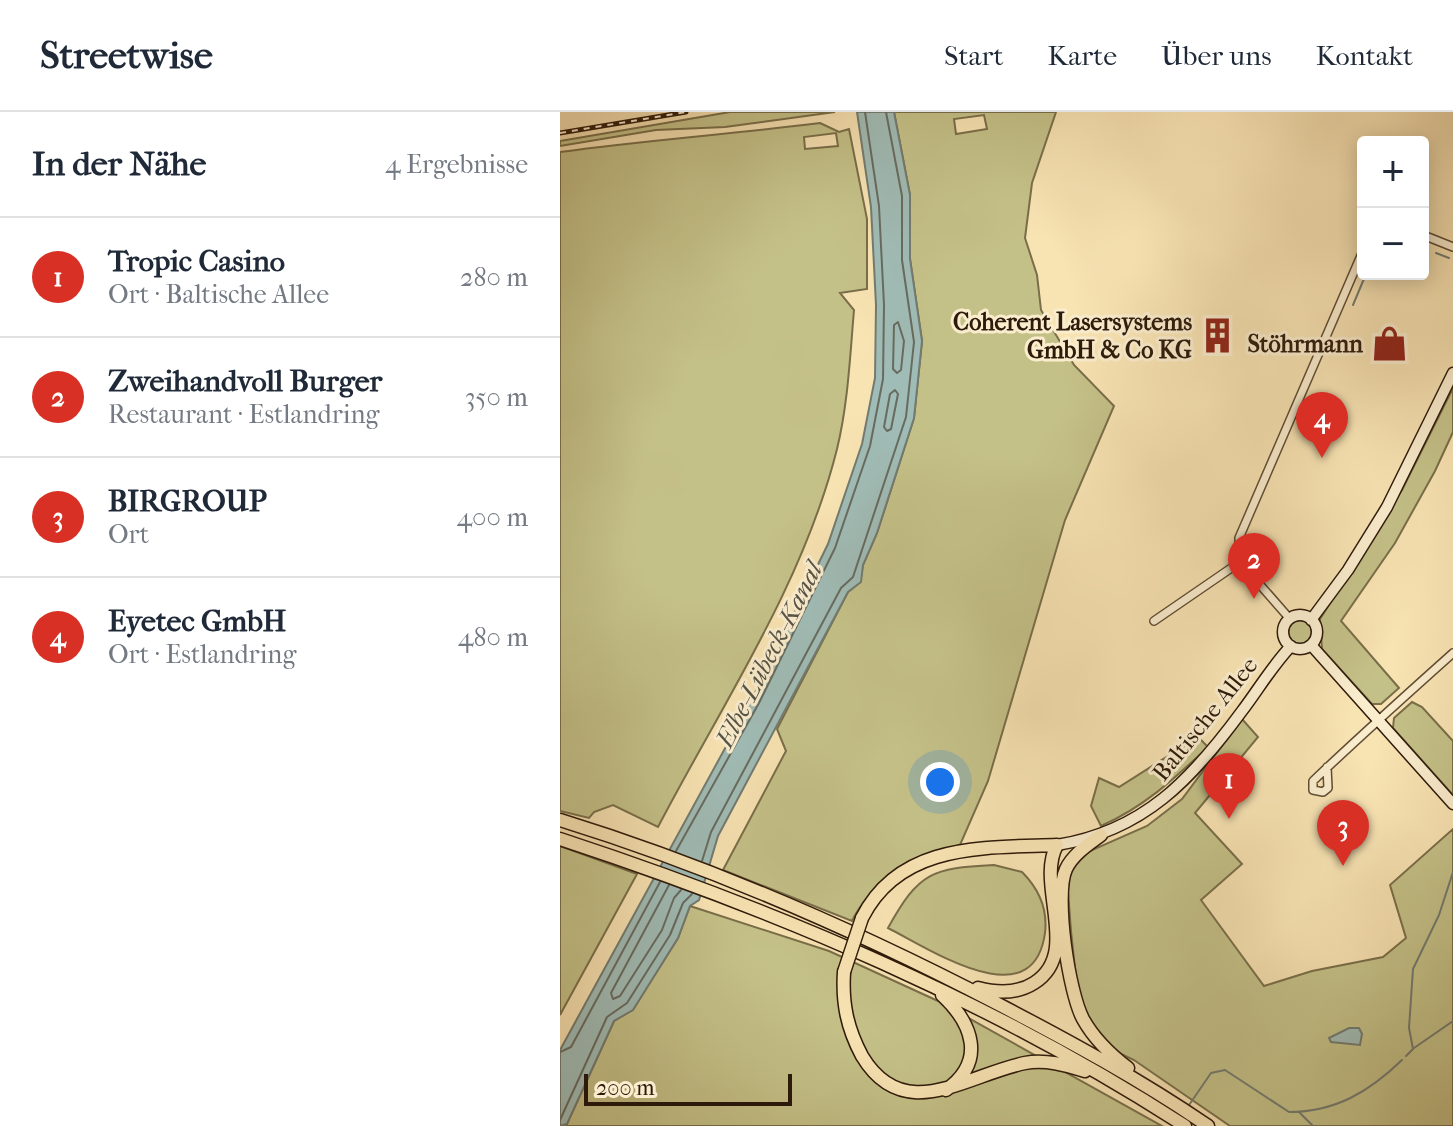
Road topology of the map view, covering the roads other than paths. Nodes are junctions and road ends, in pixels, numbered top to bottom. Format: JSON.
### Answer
{"nodes":[{"id":1,"x":1429,"y":237,"type":"edge"},
{"id":2,"x":1453,"y":247,"type":"edge"},
{"id":3,"x":1357,"y":265,"type":"edge"},
{"id":4,"x":1453,"y":373,"type":"edge"},
{"id":5,"x":1240,"y":562,"type":"junction"},
{"id":6,"x":1290,"y":619,"type":"junction"},
{"id":7,"x":1311,"y":620,"type":"junction"},
{"id":8,"x":1154,"y":621,"type":"dead end"},
{"id":9,"x":1311,"y":645,"type":"junction"},
{"id":10,"x":1291,"y":646,"type":"junction"},
{"id":11,"x":1453,"y":653,"type":"edge"},
{"id":12,"x":1380,"y":719,"type":"junction"},
{"id":13,"x":1327,"y":767,"type":"dead end"},
{"id":14,"x":1453,"y":804,"type":"edge"},
{"id":15,"x":560,"y":820,"type":"edge"},
{"id":16,"x":1101,"y":835,"type":"junction"},
{"id":17,"x":560,"y":839,"type":"edge"},
{"id":18,"x":1057,"y":845,"type":"junction"},
{"id":19,"x":956,"y":982,"type":"junction"},
{"id":20,"x":931,"y":984,"type":"junction"},
{"id":21,"x":1108,"y":1078,"type":"junction"},
{"id":22,"x":935,"y":1095,"type":"junction"},
{"id":23,"x":1175,"y":1112,"type":"junction"},
{"id":24,"x":1190,"y":1122,"type":"edge"},
{"id":25,"x":1208,"y":1126,"type":"edge"}],
"edges":[{"from":1,"to":2,"type":"street"},
{"from":3,"to":5,"type":"street"},
{"from":4,"to":7,"type":"main road"},
{"from":5,"to":6,"type":"street"},
{"from":5,"to":8,"type":"street"},
{"from":6,"to":7,"type":"main road"},
{"from":6,"to":10,"type":"main road","name":"Baltische Allee"},
{"from":7,"to":9,"type":"main road"},
{"from":9,"to":10,"type":"main road","name":"Baltische Allee"},
{"from":9,"to":12,"type":"main road"},
{"from":10,"to":16,"type":"main road","name":"Baltische Allee"},
{"from":11,"to":12,"type":"street"},
{"from":12,"to":13,"type":"street"},
{"from":12,"to":14,"type":"main road"},
{"from":15,"to":19,"type":"highway"},
{"from":16,"to":18,"type":"main road","name":"Baltische Allee"},
{"from":16,"to":23,"type":"highway"},
{"from":17,"to":20,"type":"highway"},
{"from":18,"to":19,"type":"highway"},
{"from":18,"to":22,"type":"highway","bridge":true},
{"from":19,"to":23,"type":"highway"},
{"from":20,"to":21,"type":"highway"},
{"from":20,"to":22,"type":"highway"},
{"from":21,"to":22,"type":"highway"},
{"from":21,"to":23,"type":"highway"},
{"from":23,"to":24,"type":"highway"},
{"from":24,"to":25,"type":"highway"}]}
